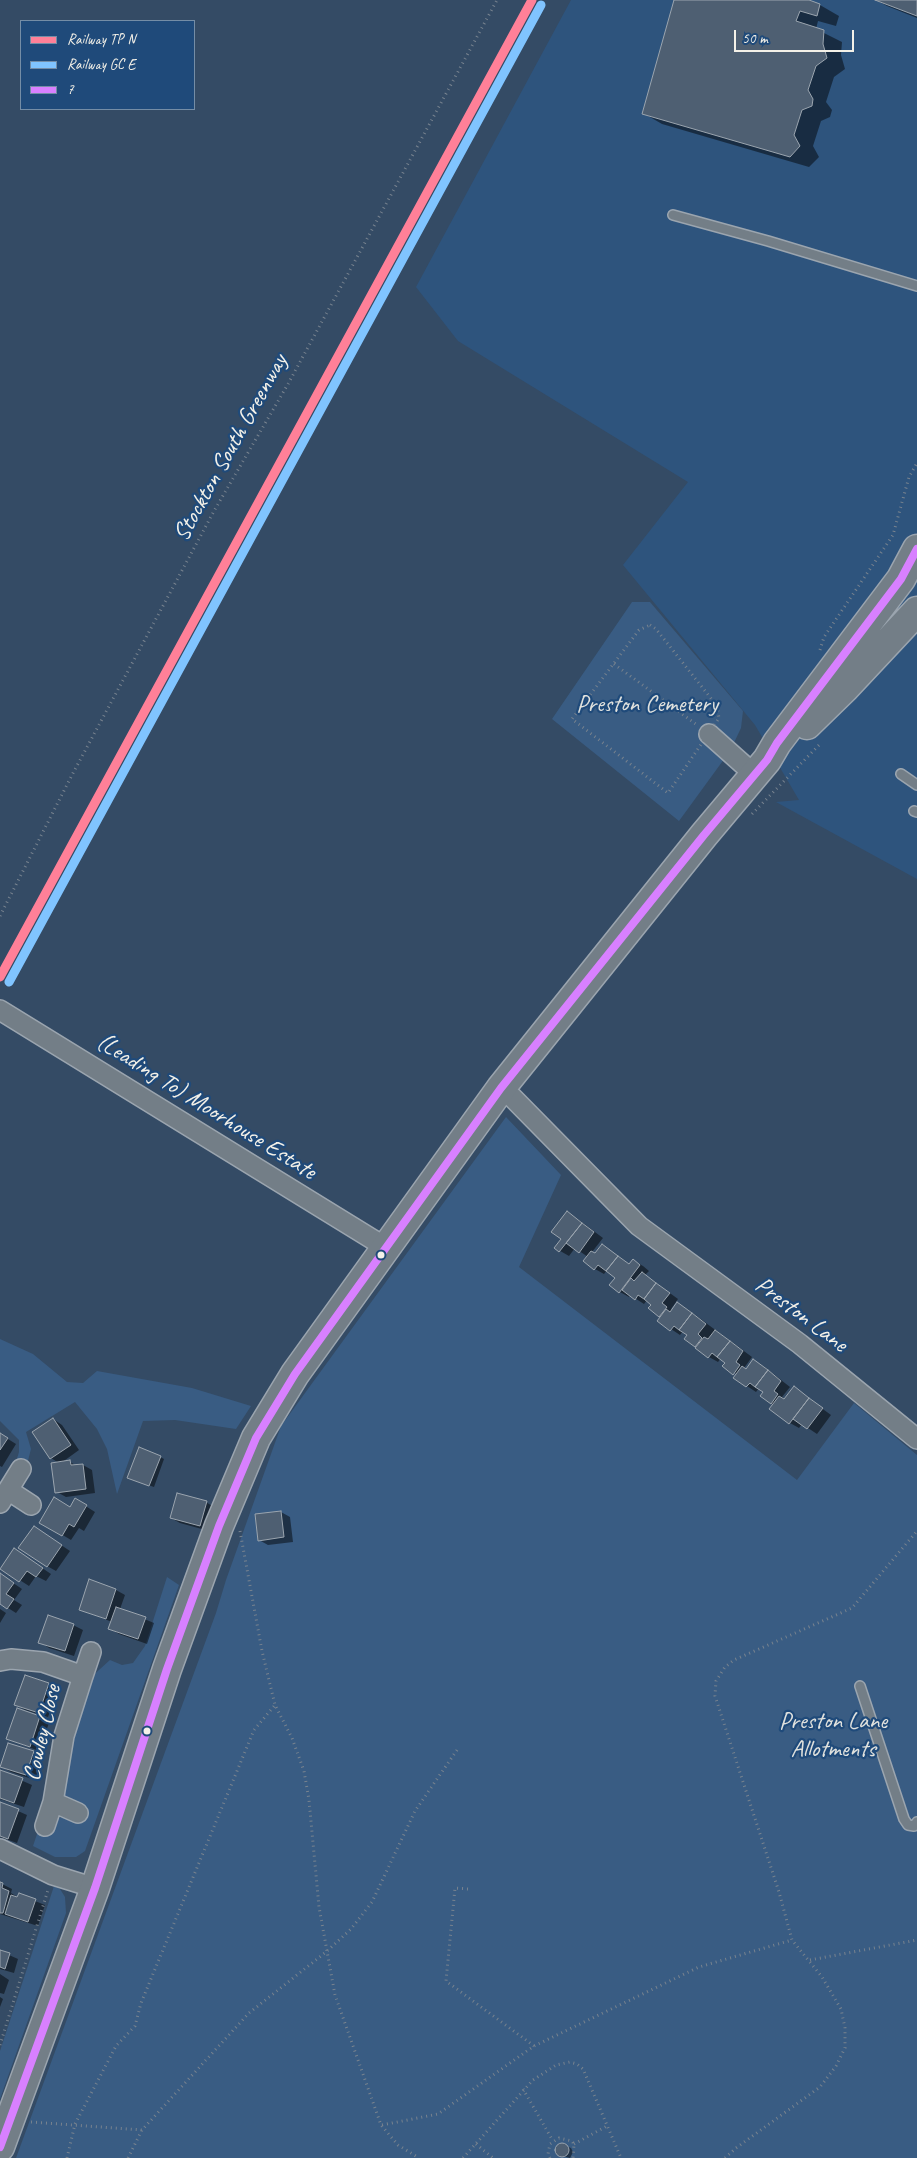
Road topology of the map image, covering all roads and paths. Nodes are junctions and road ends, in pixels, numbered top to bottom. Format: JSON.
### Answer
{"nodes":[{"id":1,"x":497,"y":0,"type":"edge"},
{"id":2,"x":673,"y":215,"type":"dead end"},
{"id":3,"x":917,"y":286,"type":"edge"},
{"id":4,"x":917,"y":463,"type":"edge"},
{"id":5,"x":917,"y":549,"type":"edge"},
{"id":6,"x":917,"y":611,"type":"edge"},
{"id":7,"x":817,"y":656,"type":"dead end"},
{"id":8,"x":614,"y":664,"type":"junction"},
{"id":9,"x":709,"y":734,"type":"junction"},
{"id":10,"x":761,"y":767,"type":"junction"},
{"id":11,"x":901,"y":774,"type":"dead end"},
{"id":12,"x":917,"y":785,"type":"edge"},
{"id":13,"x":0,"y":916,"type":"edge"},
{"id":14,"x":0,"y":1010,"type":"edge"},
{"id":15,"x":501,"y":1088,"type":"junction"},
{"id":16,"x":385,"y":1246,"type":"junction"},
{"id":17,"x":917,"y":1439,"type":"edge"},
{"id":18,"x":21,"y":1469,"type":"dead end"},
{"id":19,"x":4,"y":1497,"type":"edge"},
{"id":20,"x":31,"y":1505,"type":"dead end"},
{"id":21,"x":239,"y":1525,"type":"dead end"},
{"id":22,"x":917,"y":1531,"type":"edge"},
{"id":23,"x":91,"y":1652,"type":"dead end"},
{"id":24,"x":0,"y":1661,"type":"edge"},
{"id":25,"x":83,"y":1676,"type":"junction"},
{"id":26,"x":860,"y":1686,"type":"dead end"},
{"id":27,"x":275,"y":1705,"type":"junction"},
{"id":28,"x":457,"y":1750,"type":"dead end"},
{"id":29,"x":53,"y":1802,"type":"junction"},
{"id":30,"x":78,"y":1813,"type":"dead end"},
{"id":31,"x":917,"y":1822,"type":"edge"},
{"id":32,"x":44,"y":1826,"type":"dead end"},
{"id":33,"x":0,"y":1849,"type":"edge"},
{"id":34,"x":95,"y":1888,"type":"junction"},
{"id":35,"x":48,"y":1889,"type":"dead end"},
{"id":36,"x":468,"y":1889,"type":"dead end"},
{"id":37,"x":792,"y":1940,"type":"junction"},
{"id":38,"x":917,"y":1940,"type":"edge"},
{"id":39,"x":326,"y":1952,"type":"junction"},
{"id":40,"x":809,"y":1960,"type":"junction"},
{"id":41,"x":0,"y":2045,"type":"edge"},
{"id":42,"x":534,"y":2046,"type":"junction"},
{"id":43,"x":523,"y":2089,"type":"junction"},
{"id":44,"x":11,"y":2121,"type":"junction"},
{"id":45,"x":75,"y":2124,"type":"junction"},
{"id":46,"x":381,"y":2125,"type":"junction"},
{"id":47,"x":607,"y":2126,"type":"junction"},
{"id":48,"x":142,"y":2130,"type":"junction"},
{"id":49,"x":553,"y":2141,"type":"junction"},
{"id":50,"x":476,"y":2144,"type":"junction"},
{"id":51,"x":574,"y":2144,"type":"junction"},
{"id":52,"x":0,"y":2147,"type":"edge"},
{"id":53,"x":67,"y":2158,"type":"edge"},
{"id":54,"x":128,"y":2158,"type":"edge"},
{"id":55,"x":419,"y":2158,"type":"edge"},
{"id":56,"x":463,"y":2158,"type":"edge"},
{"id":57,"x":493,"y":2158,"type":"edge"},
{"id":58,"x":549,"y":2158,"type":"edge"},
{"id":59,"x":573,"y":2158,"type":"edge"},
{"id":60,"x":621,"y":2158,"type":"edge"},
{"id":61,"x":725,"y":2158,"type":"edge"}],
"edges":[{"from":1,"to":13,"type":"path","name":"Stockton South Greenway"},
{"from":2,"to":3,"type":"lane"},
{"from":4,"to":7,"type":"path"},
{"from":5,"to":10,"type":"main road"},
{"from":6,"to":10,"type":"main road"},
{"from":8,"to":9,"type":"path"},
{"from":8,"to":9,"type":"path"},
{"from":8,"to":9,"type":"path"},
{"from":9,"to":10,"type":"street"},
{"from":10,"to":15,"type":"main road"},
{"from":11,"to":12,"type":"lane"},
{"from":14,"to":16,"type":"street","name":"(Leading To) Moorhouse Estate"},
{"from":15,"to":16,"type":"main road"},
{"from":15,"to":17,"type":"street","name":"Preston Lane"},
{"from":16,"to":34,"type":"main road"},
{"from":18,"to":19,"type":"street"},
{"from":19,"to":20,"type":"street"},
{"from":21,"to":27,"type":"path"},
{"from":22,"to":37,"type":"path"},
{"from":23,"to":25,"type":"street","name":"Cowley Close"},
{"from":24,"to":25,"type":"street","name":"Cowley Close"},
{"from":25,"to":29,"type":"street","name":"Cowley Close"},
{"from":26,"to":31,"type":"lane"},
{"from":27,"to":39,"type":"path"},
{"from":27,"to":45,"type":"path"},
{"from":28,"to":39,"type":"path"},
{"from":29,"to":30,"type":"street","name":"Cowley Close"},
{"from":29,"to":32,"type":"street","name":"Cowley Close"},
{"from":33,"to":34,"type":"street"},
{"from":34,"to":44,"type":"main road"},
{"from":35,"to":41,"type":"path"},
{"from":36,"to":42,"type":"path"},
{"from":37,"to":40,"type":"path"},
{"from":37,"to":42,"type":"path"},
{"from":38,"to":40,"type":"path"},
{"from":39,"to":46,"type":"path"},
{"from":39,"to":48,"type":"path"},
{"from":40,"to":61,"type":"path"},
{"from":42,"to":46,"type":"path"},
{"from":43,"to":47,"type":"path"},
{"from":43,"to":49,"type":"path"},
{"from":43,"to":50,"type":"path"},
{"from":44,"to":45,"type":"path"},
{"from":44,"to":52,"type":"main road"},
{"from":45,"to":48,"type":"path"},
{"from":45,"to":53,"type":"path"},
{"from":46,"to":55,"type":"path"},
{"from":47,"to":51,"type":"path"},
{"from":47,"to":60,"type":"path"},
{"from":48,"to":54,"type":"path"},
{"from":49,"to":51,"type":"path"},
{"from":49,"to":58,"type":"path"},
{"from":50,"to":56,"type":"path"},
{"from":50,"to":57,"type":"path"},
{"from":51,"to":59,"type":"path"}]}
